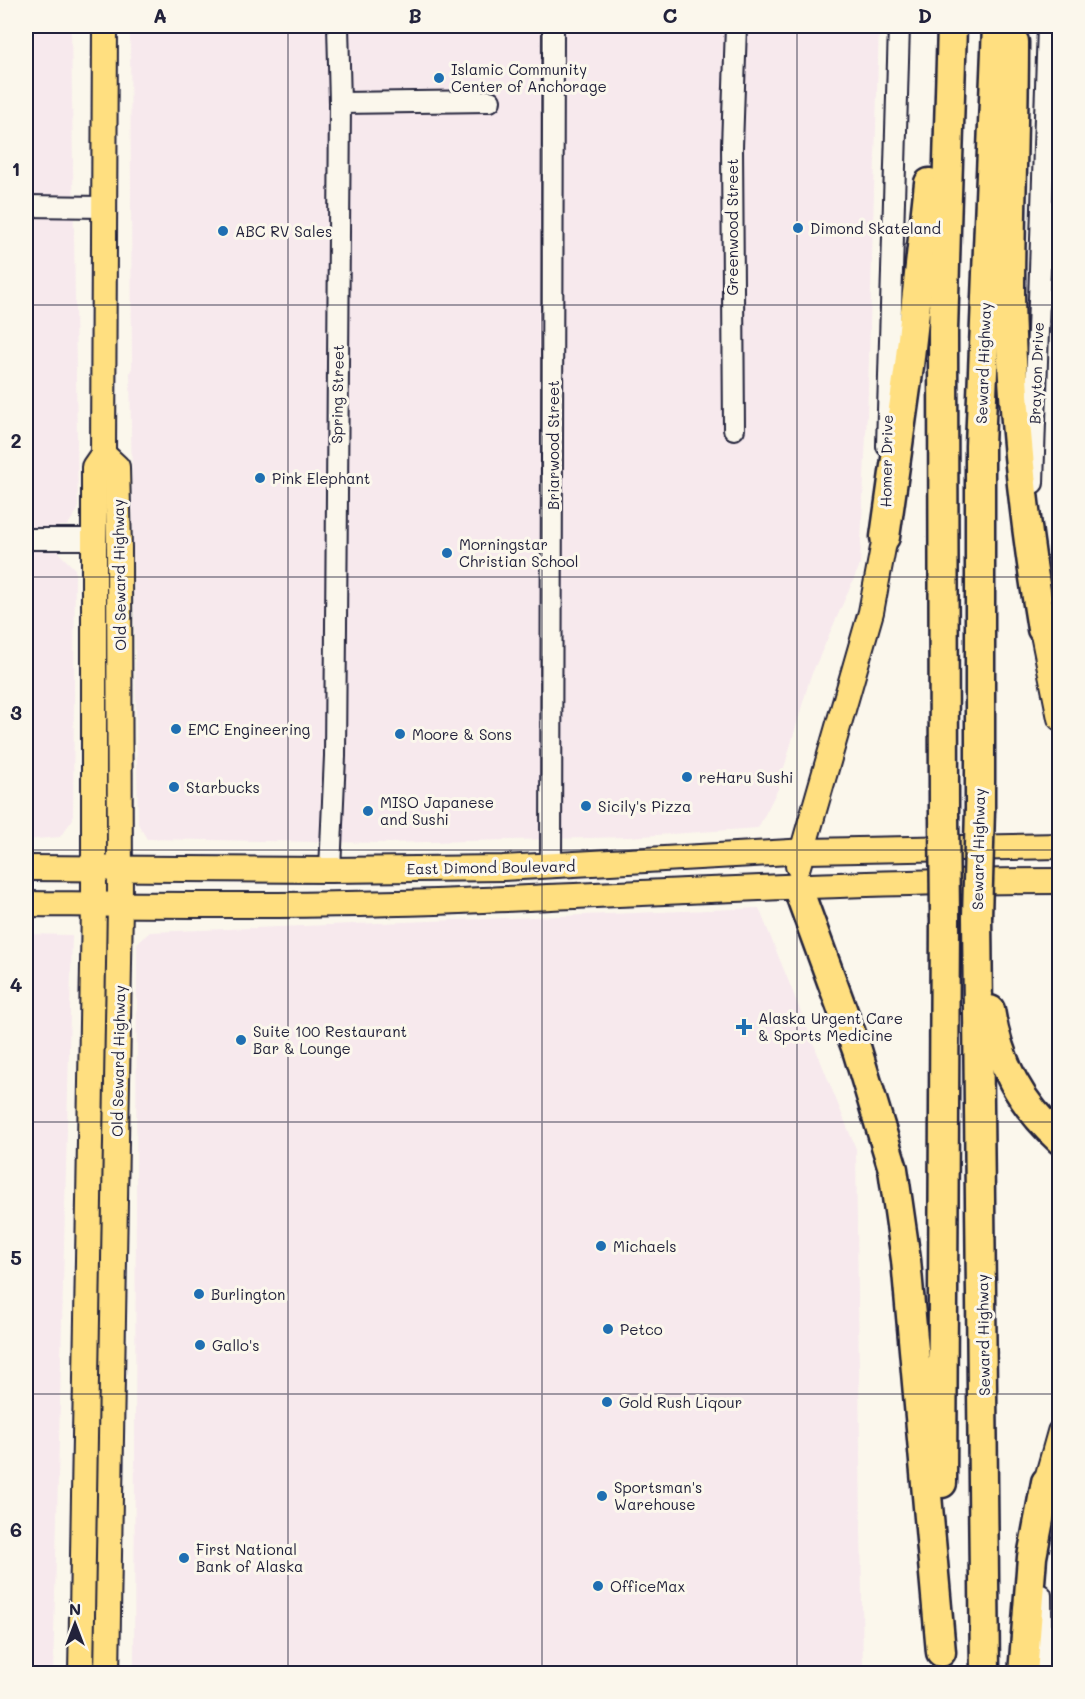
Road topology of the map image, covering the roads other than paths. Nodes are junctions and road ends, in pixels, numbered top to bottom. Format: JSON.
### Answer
{"nodes":[{"id":1,"x":105,"y":26,"type":"edge"},
{"id":2,"x":338,"y":26,"type":"edge"},
{"id":3,"x":554,"y":26,"type":"edge"},
{"id":4,"x":736,"y":26,"type":"edge"},
{"id":5,"x":899,"y":26,"type":"edge"},
{"id":6,"x":950,"y":26,"type":"edge"},
{"id":7,"x":997,"y":26,"type":"edge"},
{"id":8,"x":1014,"y":26,"type":"edge"},
{"id":9,"x":1048,"y":26,"type":"edge"},
{"id":10,"x":490,"y":101,"type":"dead end"},
{"id":11,"x":340,"y":103,"type":"junction"},
{"id":12,"x":26,"y":206,"type":"edge"},
{"id":13,"x":104,"y":207,"type":"junction"},
{"id":14,"x":734,"y":429,"type":"dead end"},
{"id":15,"x":103,"y":454,"type":"junction"},
{"id":16,"x":885,"y":537,"type":"junction"},
{"id":17,"x":26,"y":538,"type":"edge"},
{"id":18,"x":94,"y":539,"type":"junction"},
{"id":19,"x":1042,"y":629,"type":"junction"},
{"id":20,"x":120,"y":699,"type":"junction"},
{"id":21,"x":1059,"y":718,"type":"edge"},
{"id":22,"x":1059,"y":846,"type":"edge"},
{"id":23,"x":801,"y":852,"type":"junction"},
{"id":24,"x":551,"y":865,"type":"junction"},
{"id":25,"x":26,"y":868,"type":"edge"},
{"id":26,"x":94,"y":868,"type":"junction"},
{"id":27,"x":120,"y":868,"type":"junction"},
{"id":28,"x":330,"y":870,"type":"junction"},
{"id":29,"x":1059,"y":881,"type":"edge"},
{"id":30,"x":797,"y":886,"type":"junction"},
{"id":31,"x":373,"y":903,"type":"junction"},
{"id":32,"x":26,"y":904,"type":"edge"},
{"id":33,"x":120,"y":904,"type":"junction"},
{"id":34,"x":94,"y":905,"type":"junction"},
{"id":35,"x":982,"y":916,"type":"junction"},
{"id":36,"x":1059,"y":1140,"type":"edge"},
{"id":37,"x":87,"y":1315,"type":"junction"},
{"id":38,"x":1059,"y":1432,"type":"edge"},
{"id":39,"x":111,"y":1450,"type":"junction"},
{"id":40,"x":1046,"y":1482,"type":"junction"},
{"id":41,"x":941,"y":1663,"type":"edge"},
{"id":42,"x":81,"y":1674,"type":"edge"},
{"id":43,"x":107,"y":1674,"type":"edge"},
{"id":44,"x":985,"y":1674,"type":"edge"},
{"id":45,"x":1023,"y":1674,"type":"edge"},
{"id":46,"x":1042,"y":1674,"type":"edge"}],
"edges":[{"from":1,"to":13,"type":"main road","name":"Old Seward Highway"},
{"from":2,"to":11,"type":"street","name":"Spring Street"},
{"from":3,"to":24,"type":"street","name":"Briarwood Street"},
{"from":4,"to":14,"type":"street","name":"Greenwood Street"},
{"from":5,"to":16,"type":"street","name":"Homer Drive"},
{"from":6,"to":16,"type":"highway"},
{"from":6,"to":41,"type":"highway","bridge":true},
{"from":7,"to":35,"type":"highway","name":"Seward Highway","bridge":true},
{"from":8,"to":19,"type":"highway"},
{"from":9,"to":19,"type":"street","name":"Brayton Drive"},
{"from":10,"to":11,"type":"street"},
{"from":11,"to":28,"type":"street","name":"Spring Street"},
{"from":12,"to":13,"type":"street"},
{"from":13,"to":15,"type":"main road","name":"Old Seward Highway"},
{"from":15,"to":18,"type":"main road","name":"Old Seward Highway"},
{"from":15,"to":20,"type":"main road","name":"Old Seward Highway"},
{"from":16,"to":23,"type":"main road","name":"Homer Drive"},
{"from":17,"to":18,"type":"street"},
{"from":18,"to":20,"type":"main road"},
{"from":18,"to":26,"type":"main road","name":"Old Seward Highway"},
{"from":19,"to":21,"type":"main road","name":"Brayton Drive"},
{"from":20,"to":27,"type":"main road","name":"Old Seward Highway"},
{"from":22,"to":23,"type":"main road","name":"East Dimond Boulevard"},
{"from":23,"to":24,"type":"main road","name":"East Dimond Boulevard"},
{"from":23,"to":30,"type":"main road","name":"Homer Drive"},
{"from":24,"to":28,"type":"main road","name":"East Dimond Boulevard"},
{"from":24,"to":31,"type":"main road"},
{"from":25,"to":26,"type":"main road","name":"East Dimond Boulevard"},
{"from":26,"to":27,"type":"main road","name":"East Dimond Boulevard"},
{"from":26,"to":34,"type":"main road","name":"Old Seward Highway"},
{"from":27,"to":28,"type":"main road","name":"East Dimond Boulevard"},
{"from":27,"to":33,"type":"main road","name":"Old Seward Highway"},
{"from":29,"to":30,"type":"main road","name":"East Dimond Boulevard"},
{"from":30,"to":31,"type":"main road","name":"East Dimond Boulevard"},
{"from":30,"to":41,"type":"highway"},
{"from":31,"to":33,"type":"main road","name":"East Dimond Boulevard"},
{"from":32,"to":34,"type":"main road","name":"East Dimond Boulevard"},
{"from":33,"to":34,"type":"main road","name":"East Dimond Boulevard"},
{"from":33,"to":39,"type":"main road","name":"Old Seward Highway"},
{"from":34,"to":37,"type":"main road","name":"Old Seward Highway"},
{"from":35,"to":36,"type":"highway"},
{"from":35,"to":44,"type":"highway","name":"Seward Highway"},
{"from":37,"to":39,"type":"main road"},
{"from":37,"to":42,"type":"main road","name":"Old Seward Highway"},
{"from":38,"to":40,"type":"main road"},
{"from":39,"to":43,"type":"main road","name":"Old Seward Highway"},
{"from":40,"to":45,"type":"highway"},
{"from":40,"to":46,"type":"street"}]}
